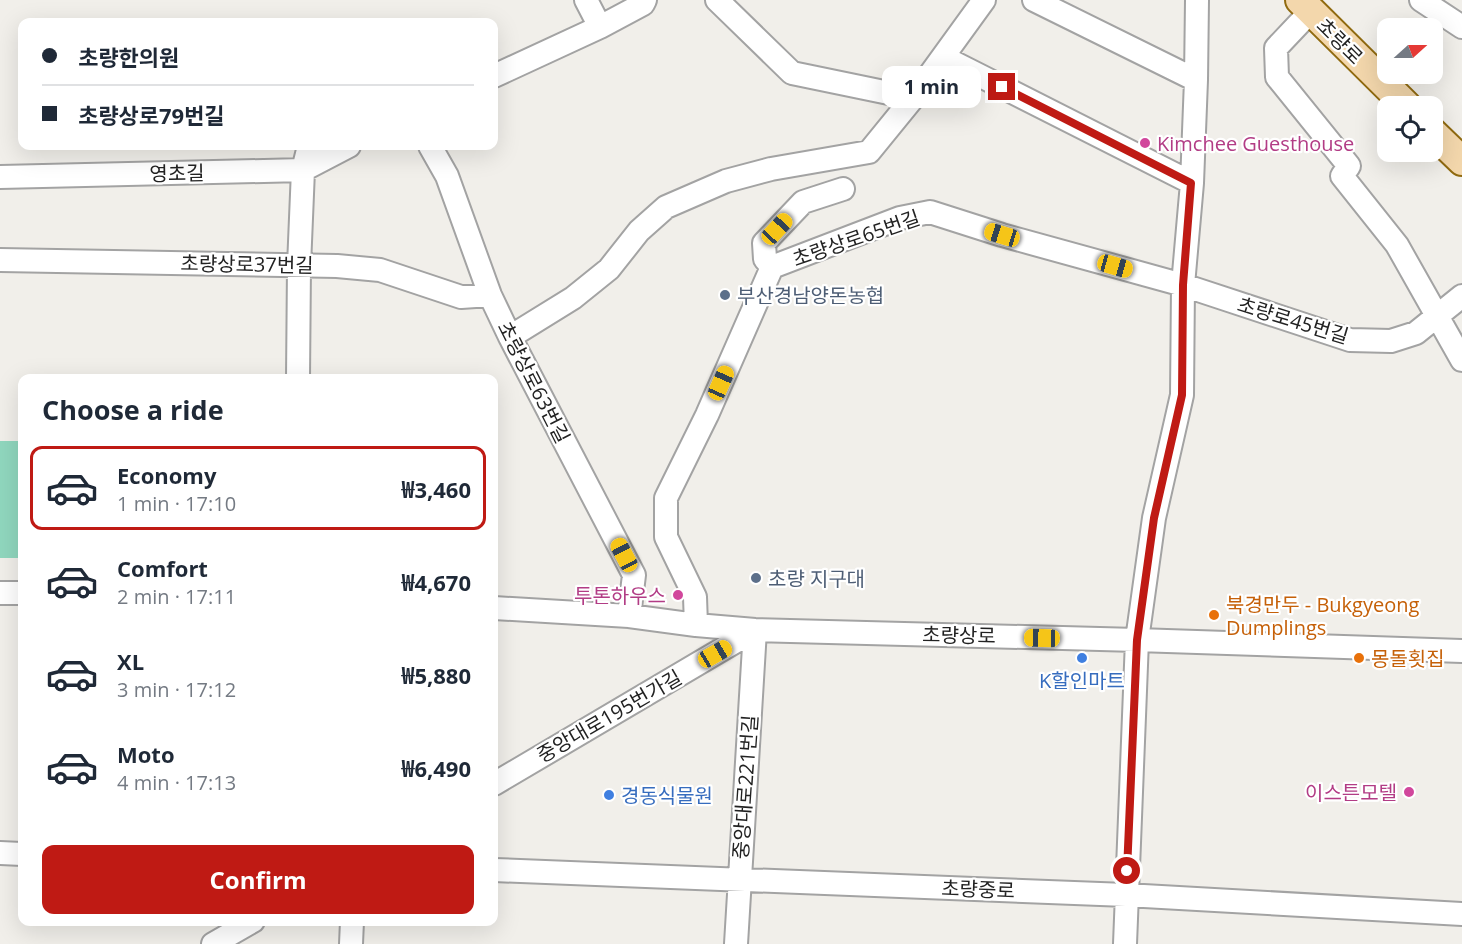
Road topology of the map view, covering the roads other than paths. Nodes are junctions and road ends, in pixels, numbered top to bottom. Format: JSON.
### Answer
{"nodes":[{"id":1,"x":586,"y":0,"type":"edge"},
{"id":2,"x":645,"y":0,"type":"edge"},
{"id":3,"x":717,"y":0,"type":"edge"},
{"id":4,"x":984,"y":0,"type":"edge"},
{"id":5,"x":1034,"y":0,"type":"edge"},
{"id":6,"x":1197,"y":0,"type":"edge"},
{"id":7,"x":1422,"y":0,"type":"edge"},
{"id":8,"x":1305,"y":6,"type":"edge"},
{"id":9,"x":600,"y":27,"type":"junction"},
{"id":10,"x":1462,"y":27,"type":"edge"},
{"id":11,"x":943,"y":57,"type":"junction"},
{"id":12,"x":498,"y":74,"type":"edge"},
{"id":13,"x":1196,"y":80,"type":"junction"},
{"id":14,"x":1397,"y":96,"type":"edge"},
{"id":15,"x":913,"y":98,"type":"junction"},
{"id":16,"x":1443,"y":143,"type":"edge"},
{"id":17,"x":308,"y":150,"type":"edge"},
{"id":18,"x":341,"y":150,"type":"edge"},
{"id":19,"x":432,"y":150,"type":"edge"},
{"id":20,"x":1462,"y":161,"type":"edge"},
{"id":21,"x":303,"y":170,"type":"junction"},
{"id":22,"x":0,"y":177,"type":"edge"},
{"id":23,"x":1191,"y":183,"type":"junction"},
{"id":24,"x":843,"y":189,"type":"dead end"},
{"id":25,"x":0,"y":260,"type":"edge"},
{"id":26,"x":298,"y":266,"type":"junction"},
{"id":27,"x":772,"y":267,"type":"junction"},
{"id":28,"x":1183,"y":285,"type":"junction"},
{"id":29,"x":490,"y":295,"type":"junction"},
{"id":30,"x":1462,"y":296,"type":"edge"},
{"id":31,"x":1438,"y":316,"type":"junction"},
{"id":32,"x":510,"y":338,"type":"junction"},
{"id":33,"x":1462,"y":360,"type":"edge"},
{"id":34,"x":298,"y":374,"type":"edge"},
{"id":35,"x":0,"y":593,"type":"edge"},
{"id":36,"x":18,"y":593,"type":"edge"},
{"id":37,"x":498,"y":608,"type":"edge"},
{"id":38,"x":630,"y":616,"type":"junction"},
{"id":39,"x":696,"y":625,"type":"junction"},
{"id":40,"x":755,"y":630,"type":"junction"},
{"id":41,"x":1137,"y":640,"type":"junction"},
{"id":42,"x":1462,"y":651,"type":"edge"},
{"id":43,"x":498,"y":782,"type":"edge"},
{"id":44,"x":0,"y":854,"type":"edge"},
{"id":45,"x":18,"y":854,"type":"edge"},
{"id":46,"x":498,"y":870,"type":"edge"},
{"id":47,"x":738,"y":879,"type":"junction"},
{"id":48,"x":1126,"y":894,"type":"junction"},
{"id":49,"x":1462,"y":914,"type":"edge"},
{"id":50,"x":245,"y":926,"type":"edge"},
{"id":51,"x":352,"y":926,"type":"edge"},
{"id":52,"x":213,"y":944,"type":"edge"},
{"id":53,"x":351,"y":944,"type":"edge"},
{"id":54,"x":736,"y":944,"type":"edge"},
{"id":55,"x":1125,"y":944,"type":"edge"}],
"edges":[{"from":1,"to":9,"type":"street"},
{"from":2,"to":9,"type":"street"},
{"from":3,"to":15,"type":"street"},
{"from":4,"to":11,"type":"street"},
{"from":5,"to":13,"type":"street"},
{"from":6,"to":13,"type":"street"},
{"from":7,"to":10,"type":"street"},
{"from":8,"to":14,"type":"main road","name":"초량로"},
{"from":8,"to":31,"type":"street"},
{"from":9,"to":12,"type":"street"},
{"from":11,"to":15,"type":"street"},
{"from":11,"to":23,"type":"street"},
{"from":13,"to":23,"type":"street"},
{"from":15,"to":32,"type":"street"},
{"from":16,"to":20,"type":"main road"},
{"from":17,"to":21,"type":"street"},
{"from":18,"to":21,"type":"street","name":"영초길"},
{"from":19,"to":29,"type":"street","name":"초량상로63번길"},
{"from":21,"to":22,"type":"street","name":"영초길"},
{"from":21,"to":26,"type":"street"},
{"from":23,"to":28,"type":"street"},
{"from":24,"to":27,"type":"street","name":"초량상로65번길"},
{"from":25,"to":26,"type":"street","name":"초량상로37번길"},
{"from":26,"to":29,"type":"street","name":"초량상로37번길"},
{"from":26,"to":34,"type":"street"},
{"from":27,"to":28,"type":"street","name":"초량상로65번길"},
{"from":27,"to":39,"type":"street","name":"초량상로65번길"},
{"from":28,"to":31,"type":"street","name":"초량로45번길"},
{"from":28,"to":41,"type":"street"},
{"from":29,"to":32,"type":"street","name":"초량상로63번길"},
{"from":30,"to":31,"type":"street","name":"초량로45번길"},
{"from":31,"to":33,"type":"street"},
{"from":32,"to":38,"type":"street","name":"초량상로63번길"},
{"from":35,"to":36,"type":"street"},
{"from":37,"to":38,"type":"street","name":"초량상로"},
{"from":38,"to":39,"type":"street","name":"초량상로"},
{"from":39,"to":40,"type":"street","name":"초량상로"},
{"from":40,"to":41,"type":"street","name":"초량상로"},
{"from":40,"to":43,"type":"street","name":"중앙대로195번가길"},
{"from":40,"to":47,"type":"street","name":"중앙대로221번길"},
{"from":41,"to":42,"type":"street","name":"초량상로"},
{"from":41,"to":48,"type":"street"},
{"from":44,"to":45,"type":"street"},
{"from":46,"to":47,"type":"street","name":"초량중로"},
{"from":47,"to":48,"type":"street","name":"초량중로"},
{"from":47,"to":54,"type":"street","name":"중앙대로221번길"},
{"from":48,"to":49,"type":"street","name":"초량중로"},
{"from":48,"to":55,"type":"street"},
{"from":50,"to":52,"type":"street"},
{"from":51,"to":53,"type":"street"}]}
